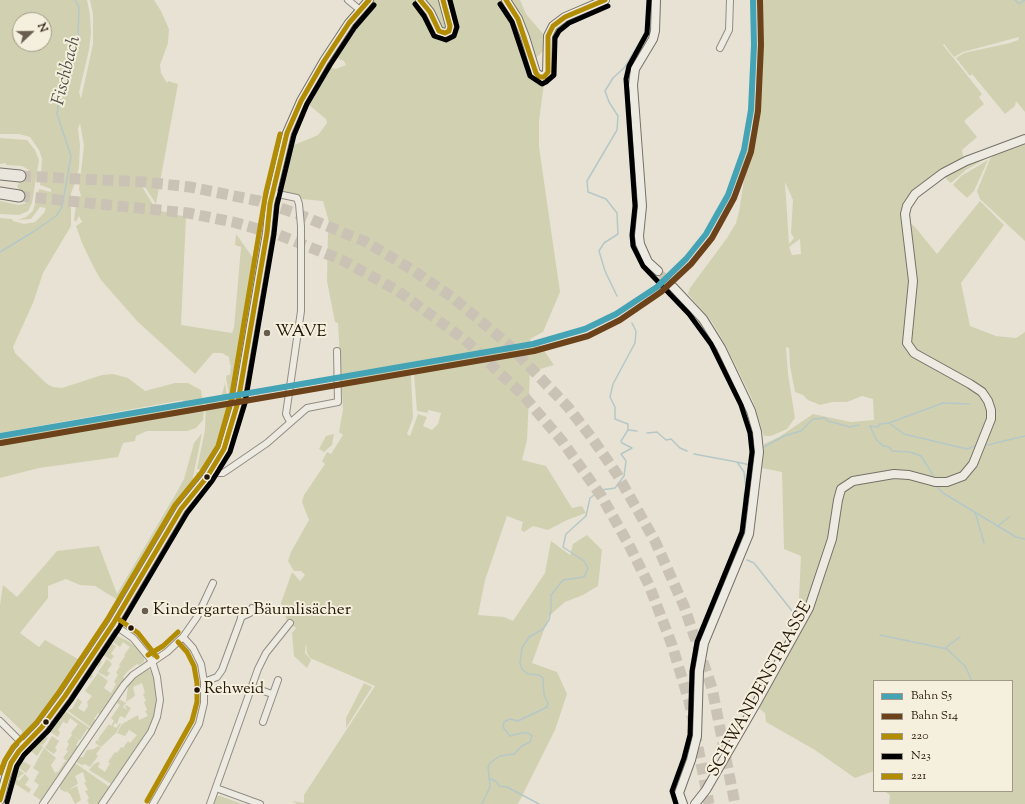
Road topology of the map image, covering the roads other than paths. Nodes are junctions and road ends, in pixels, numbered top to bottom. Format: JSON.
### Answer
{"nodes":[{"id":1,"x":348,"y":0,"type":"edge"},
{"id":2,"x":369,"y":0,"type":"edge"},
{"id":3,"x":420,"y":0,"type":"edge"},
{"id":4,"x":443,"y":0,"type":"edge"},
{"id":5,"x":506,"y":0,"type":"edge"},
{"id":6,"x":605,"y":0,"type":"edge"},
{"id":7,"x":656,"y":0,"type":"edge"},
{"id":8,"x":730,"y":0,"type":"edge"},
{"id":9,"x":360,"y":10,"type":"junction"},
{"id":10,"x":720,"y":48,"type":"dead end"},
{"id":11,"x":1025,"y":139,"type":"edge"},
{"id":12,"x":0,"y":174,"type":"edge"},
{"id":13,"x":20,"y":176,"type":"tunnel mouth"},
{"id":14,"x":0,"y":193,"type":"edge"},
{"id":15,"x":273,"y":193,"type":"junction"},
{"id":16,"x":19,"y":196,"type":"tunnel mouth"},
{"id":17,"x":658,"y":271,"type":"tunnel mouth"},
{"id":18,"x":673,"y":287,"type":"tunnel mouth"},
{"id":19,"x":337,"y":351,"type":"dead end"},
{"id":20,"x":290,"y":422,"type":"junction"},
{"id":21,"x":213,"y":469,"type":"junction"},
{"id":22,"x":213,"y":583,"type":"dead end"},
{"id":23,"x":252,"y":608,"type":"dead end"},
{"id":24,"x":290,"y":623,"type":"dead end"},
{"id":25,"x":112,"y":624,"type":"junction"},
{"id":26,"x":183,"y":637,"type":"junction"},
{"id":27,"x":152,"y":661,"type":"junction"},
{"id":28,"x":278,"y":680,"type":"dead end"},
{"id":29,"x":204,"y":682,"type":"junction"},
{"id":30,"x":252,"y":687,"type":"junction"},
{"id":31,"x":272,"y":694,"type":"junction"},
{"id":32,"x":0,"y":721,"type":"edge"},
{"id":33,"x":263,"y":722,"type":"dead end"},
{"id":34,"x":24,"y":745,"type":"junction"},
{"id":35,"x":216,"y":788,"type":"junction"},
{"id":36,"x":0,"y":800,"type":"edge"},
{"id":37,"x":43,"y":804,"type":"edge"},
{"id":38,"x":102,"y":804,"type":"edge"},
{"id":39,"x":153,"y":804,"type":"edge"},
{"id":40,"x":210,"y":804,"type":"edge"},
{"id":41,"x":260,"y":804,"type":"edge"},
{"id":42,"x":684,"y":804,"type":"edge"},
{"id":43,"x":691,"y":804,"type":"edge"},
{"id":44,"x":695,"y":804,"type":"edge"}],
"edges":[{"from":1,"to":9,"type":"street"},
{"from":2,"to":9,"type":"street"},
{"from":3,"to":4,"type":"street"},
{"from":5,"to":6,"type":"street"},
{"from":7,"to":17,"type":"street"},
{"from":8,"to":10,"type":"street"},
{"from":9,"to":15,"type":"street"},
{"from":11,"to":44,"type":"street","name":"SCHWANDENSTRASSE"},
{"from":12,"to":13,"type":"highway"},
{"from":14,"to":16,"type":"highway"},
{"from":15,"to":20,"type":"street"},
{"from":15,"to":21,"type":"street"},
{"from":18,"to":42,"type":"street"},
{"from":19,"to":20,"type":"street"},
{"from":20,"to":21,"type":"street"},
{"from":21,"to":25,"type":"street"},
{"from":22,"to":26,"type":"street"},
{"from":23,"to":29,"type":"street"},
{"from":24,"to":30,"type":"street"},
{"from":25,"to":27,"type":"street"},
{"from":25,"to":34,"type":"street"},
{"from":26,"to":27,"type":"street"},
{"from":26,"to":29,"type":"street"},
{"from":27,"to":37,"type":"street"},
{"from":27,"to":38,"type":"street"},
{"from":28,"to":31,"type":"street"},
{"from":29,"to":39,"type":"street"},
{"from":30,"to":31,"type":"street"},
{"from":30,"to":35,"type":"street"},
{"from":31,"to":33,"type":"street"},
{"from":32,"to":34,"type":"street"},
{"from":34,"to":36,"type":"street"},
{"from":35,"to":40,"type":"street"},
{"from":35,"to":41,"type":"street"},
{"from":42,"to":43,"type":"street"}]}
